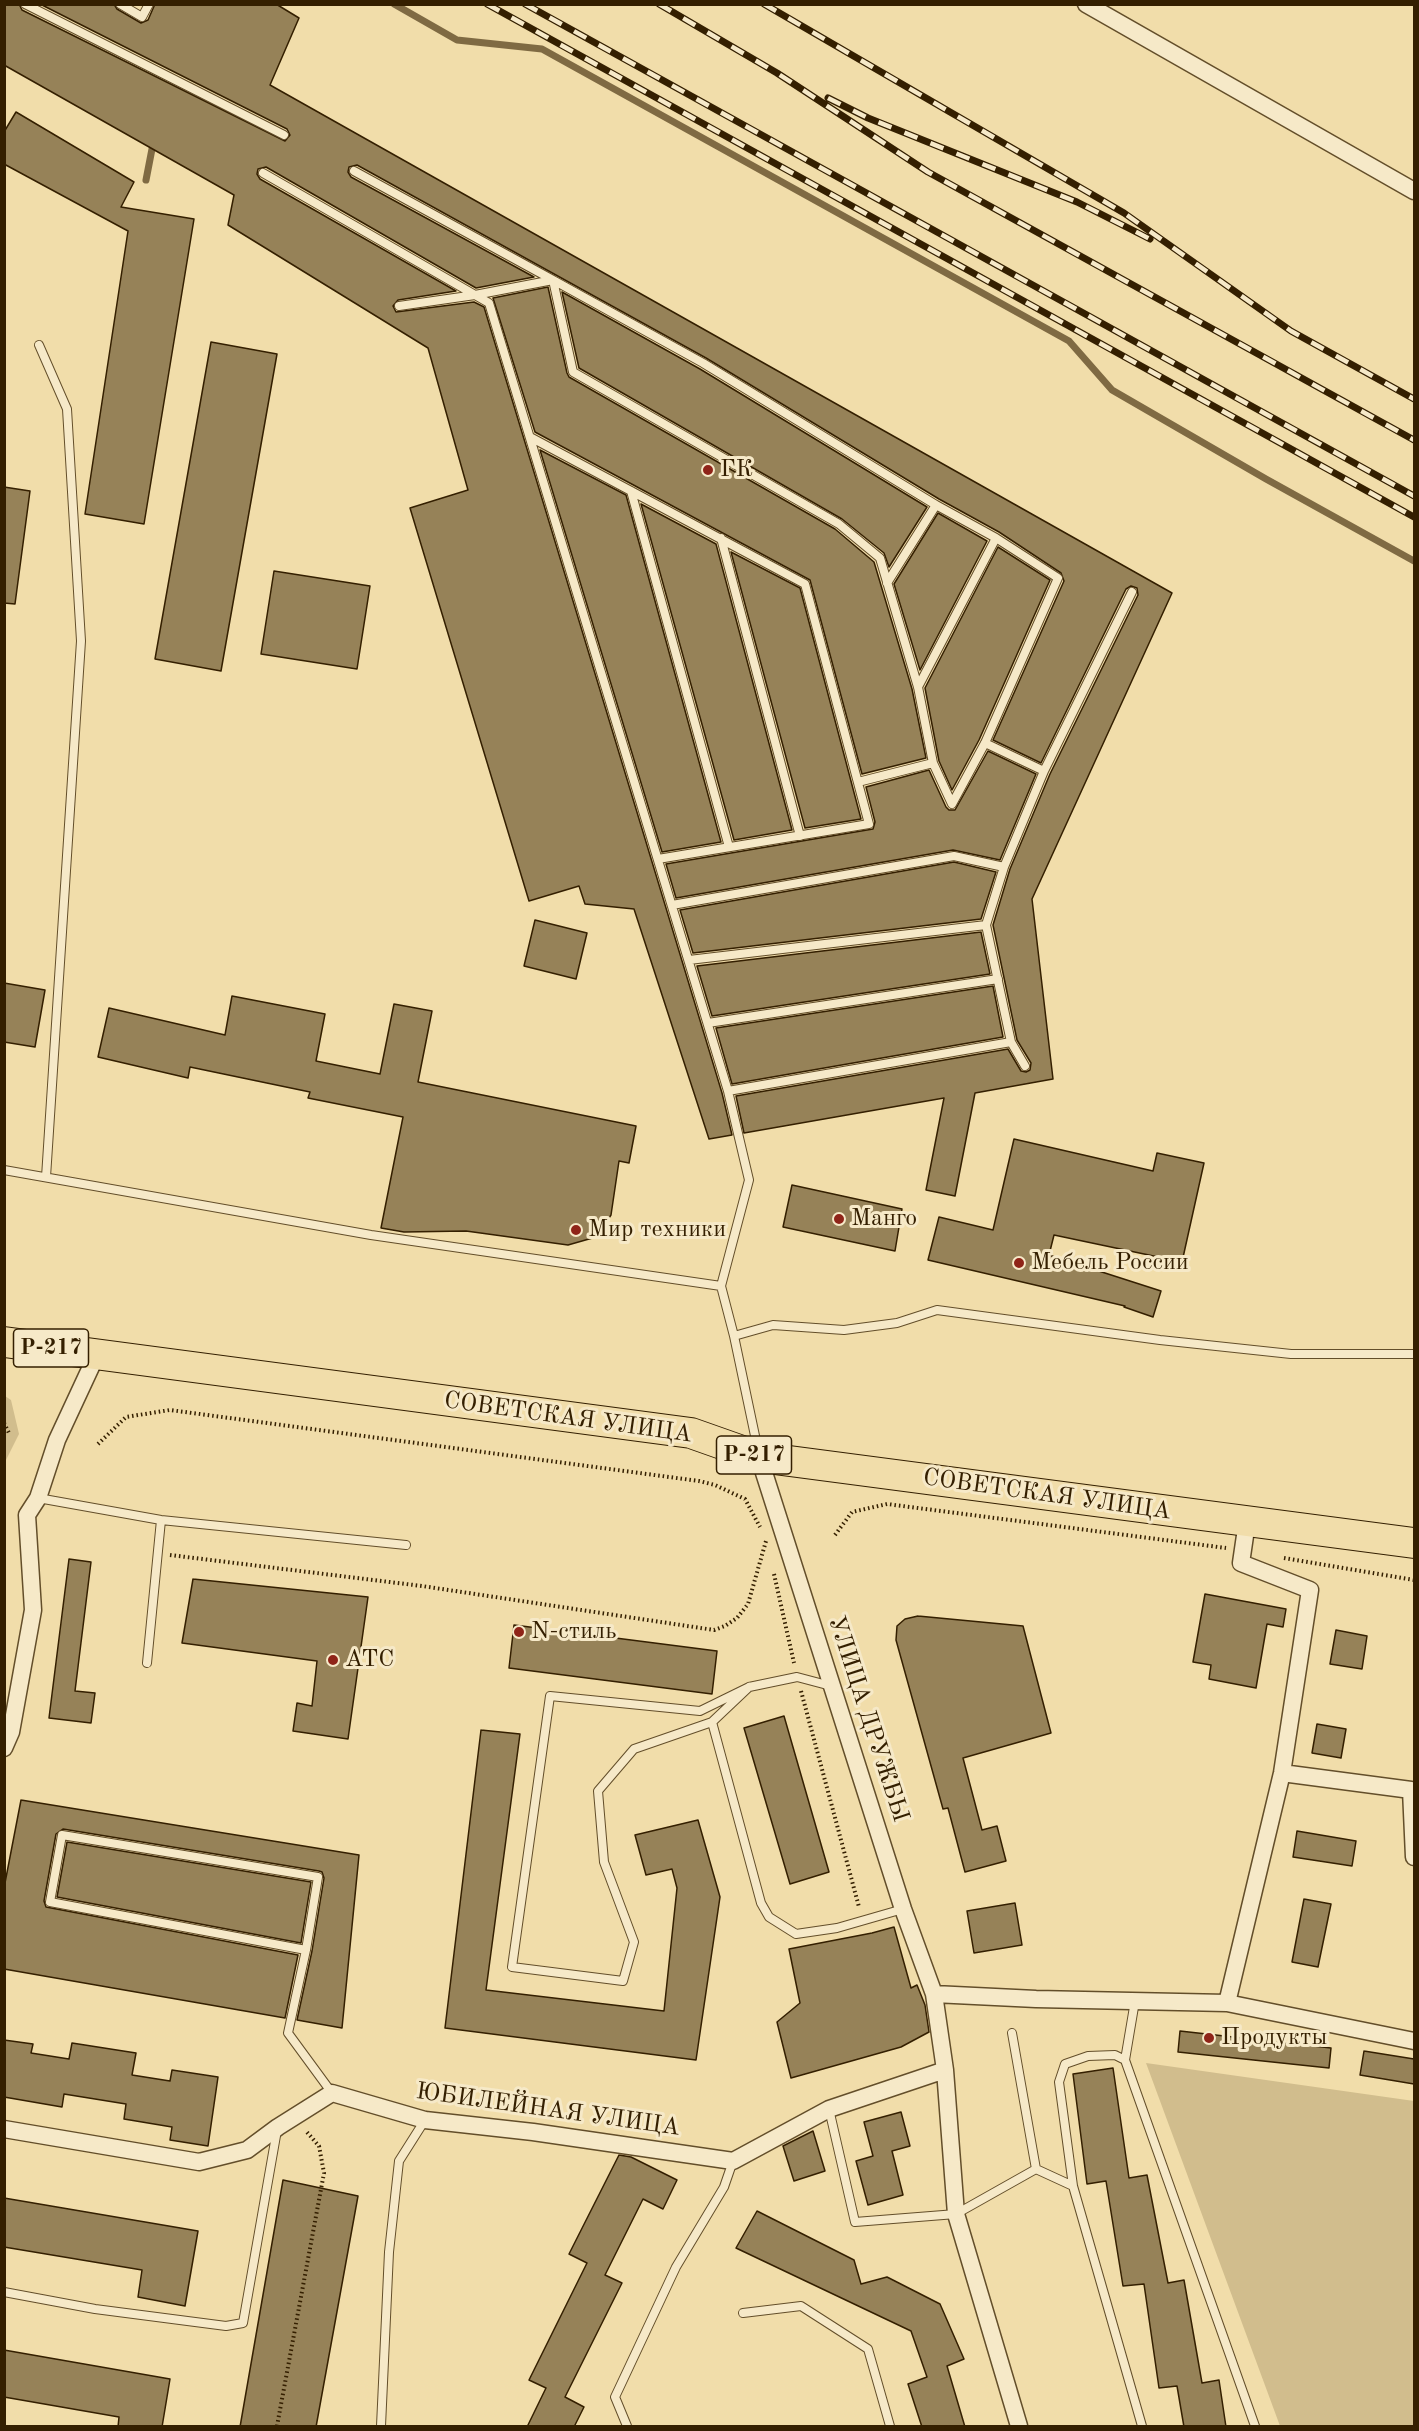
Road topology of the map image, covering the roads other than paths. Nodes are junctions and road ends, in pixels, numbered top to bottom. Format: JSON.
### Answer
{"nodes":[{"id":1,"x":25,"y":4,"type":"edge"},
{"id":2,"x":120,"y":4,"type":"edge"},
{"id":3,"x":149,"y":4,"type":"edge"},
{"id":4,"x":1086,"y":4,"type":"edge"},
{"id":5,"x":284,"y":135,"type":"dead end"},
{"id":6,"x":354,"y":171,"type":"dead end"},
{"id":7,"x":263,"y":173,"type":"dead end"},
{"id":8,"x":1414,"y":191,"type":"edge"},
{"id":9,"x":553,"y":280,"type":"junction"},
{"id":10,"x":475,"y":296,"type":"junction"},
{"id":11,"x":399,"y":306,"type":"dead end"},
{"id":12,"x":39,"y":345,"type":"dead end"},
{"id":13,"x":530,"y":437,"type":"junction"},
{"id":14,"x":631,"y":491,"type":"junction"},
{"id":15,"x":936,"y":505,"type":"junction"},
{"id":16,"x":721,"y":538,"type":"junction"},
{"id":17,"x":996,"y":538,"type":"junction"},
{"id":18,"x":887,"y":583,"type":"junction"},
{"id":19,"x":1132,"y":592,"type":"dead end"},
{"id":20,"x":918,"y":687,"type":"junction"},
{"id":21,"x":985,"y":743,"type":"junction"},
{"id":22,"x":933,"y":763,"type":"junction"},
{"id":23,"x":1044,"y":771,"type":"junction"},
{"id":24,"x":858,"y":782,"type":"junction"},
{"id":25,"x":800,"y":836,"type":"junction"},
{"id":26,"x":729,"y":847,"type":"junction"},
{"id":27,"x":658,"y":860,"type":"junction"},
{"id":28,"x":1004,"y":867,"type":"junction"},
{"id":29,"x":672,"y":905,"type":"junction"},
{"id":30,"x":986,"y":925,"type":"junction"},
{"id":31,"x":689,"y":960,"type":"junction"},
{"id":32,"x":998,"y":979,"type":"junction"},
{"id":33,"x":708,"y":1023,"type":"junction"},
{"id":34,"x":1011,"y":1042,"type":"junction"},
{"id":35,"x":1025,"y":1066,"type":"dead end"},
{"id":36,"x":728,"y":1091,"type":"junction"},
{"id":37,"x":4,"y":1170,"type":"edge"},
{"id":38,"x":46,"y":1177,"type":"junction"},
{"id":39,"x":721,"y":1286,"type":"junction"},
{"id":40,"x":734,"y":1336,"type":"junction"},
{"id":41,"x":4,"y":1342,"type":"edge"},
{"id":42,"x":97,"y":1354,"type":"junction"},
{"id":43,"x":1414,"y":1354,"type":"edge"},
{"id":44,"x":759,"y":1457,"type":"junction"},
{"id":45,"x":38,"y":1498,"type":"junction"},
{"id":46,"x":161,"y":1520,"type":"junction"},
{"id":47,"x":1244,"y":1536,"type":"junction"},
{"id":48,"x":1414,"y":1543,"type":"edge"},
{"id":49,"x":406,"y":1545,"type":"dead end"},
{"id":50,"x":147,"y":1663,"type":"dead end"},
{"id":51,"x":832,"y":1686,"type":"junction"},
{"id":52,"x":749,"y":1688,"type":"junction"},
{"id":53,"x":712,"y":1722,"type":"junction"},
{"id":54,"x":4,"y":1748,"type":"edge"},
{"id":55,"x":1282,"y":1773,"type":"junction"},
{"id":56,"x":1414,"y":1857,"type":"edge"},
{"id":57,"x":903,"y":1909,"type":"junction"},
{"id":58,"x":306,"y":1950,"type":"junction"},
{"id":59,"x":934,"y":1994,"type":"junction"},
{"id":60,"x":1135,"y":2001,"type":"junction"},
{"id":61,"x":1227,"y":2003,"type":"junction"},
{"id":62,"x":1012,"y":2033,"type":"dead end"},
{"id":63,"x":1414,"y":2041,"type":"edge"},
{"id":64,"x":1125,"y":2060,"type":"junction"},
{"id":65,"x":945,"y":2070,"type":"junction"},
{"id":66,"x":332,"y":2092,"type":"junction"},
{"id":67,"x":829,"y":2109,"type":"junction"},
{"id":68,"x":426,"y":2120,"type":"junction"},
{"id":69,"x":278,"y":2127,"type":"junction"},
{"id":70,"x":4,"y":2129,"type":"edge"},
{"id":71,"x":733,"y":2160,"type":"junction"},
{"id":72,"x":1036,"y":2169,"type":"junction"},
{"id":73,"x":1073,"y":2186,"type":"junction"},
{"id":74,"x":956,"y":2214,"type":"junction"},
{"id":75,"x":4,"y":2292,"type":"edge"},
{"id":76,"x":743,"y":2313,"type":"dead end"},
{"id":77,"x":381,"y":2427,"type":"edge"},
{"id":78,"x":627,"y":2427,"type":"edge"},
{"id":79,"x":890,"y":2427,"type":"edge"},
{"id":80,"x":1019,"y":2427,"type":"edge"},
{"id":81,"x":1142,"y":2427,"type":"edge"},
{"id":82,"x":1255,"y":2427,"type":"edge"}],
"edges":[{"from":1,"to":5,"type":"lane"},
{"from":2,"to":3,"type":"lane"},
{"from":4,"to":8,"type":"street"},
{"from":6,"to":9,"type":"lane"},
{"from":7,"to":10,"type":"lane"},
{"from":9,"to":10,"type":"lane"},
{"from":9,"to":15,"type":"lane"},
{"from":9,"to":18,"type":"lane"},
{"from":10,"to":11,"type":"lane"},
{"from":10,"to":13,"type":"lane"},
{"from":12,"to":38,"type":"lane"},
{"from":13,"to":14,"type":"lane"},
{"from":13,"to":27,"type":"lane"},
{"from":14,"to":16,"type":"lane"},
{"from":14,"to":26,"type":"lane"},
{"from":15,"to":17,"type":"lane"},
{"from":15,"to":18,"type":"lane"},
{"from":16,"to":24,"type":"lane"},
{"from":16,"to":25,"type":"lane"},
{"from":17,"to":20,"type":"lane"},
{"from":17,"to":21,"type":"lane"},
{"from":18,"to":20,"type":"lane"},
{"from":19,"to":23,"type":"lane"},
{"from":20,"to":22,"type":"lane"},
{"from":21,"to":22,"type":"lane"},
{"from":21,"to":23,"type":"lane"},
{"from":22,"to":24,"type":"lane"},
{"from":23,"to":28,"type":"lane"},
{"from":24,"to":25,"type":"lane"},
{"from":25,"to":26,"type":"lane"},
{"from":26,"to":27,"type":"lane"},
{"from":27,"to":29,"type":"lane"},
{"from":28,"to":29,"type":"lane"},
{"from":28,"to":30,"type":"lane"},
{"from":29,"to":31,"type":"lane"},
{"from":30,"to":31,"type":"lane"},
{"from":30,"to":32,"type":"lane"},
{"from":31,"to":33,"type":"lane"},
{"from":32,"to":33,"type":"lane"},
{"from":32,"to":34,"type":"lane"},
{"from":33,"to":36,"type":"lane"},
{"from":34,"to":35,"type":"lane"},
{"from":34,"to":36,"type":"lane"},
{"from":36,"to":39,"type":"lane"},
{"from":37,"to":38,"type":"lane"},
{"from":38,"to":39,"type":"lane"},
{"from":39,"to":40,"type":"lane"},
{"from":40,"to":43,"type":"lane"},
{"from":40,"to":44,"type":"lane"},
{"from":41,"to":42,"type":"highway","name":"СОВЕТСКАЯ УЛИЦА","number":"Р-217"},
{"from":42,"to":44,"type":"highway","name":"СОВЕТСКАЯ УЛИЦА","number":"Р-217"},
{"from":42,"to":45,"type":"street"},
{"from":44,"to":47,"type":"highway","name":"СОВЕТСКАЯ УЛИЦА","number":"Р-217"},
{"from":44,"to":51,"type":"street","name":"УЛИЦА ДРУЖБЫ"},
{"from":45,"to":46,"type":"lane"},
{"from":45,"to":54,"type":"street"},
{"from":46,"to":49,"type":"lane"},
{"from":46,"to":50,"type":"lane"},
{"from":47,"to":48,"type":"highway","name":"СОВЕТСКАЯ УЛИЦА","number":"Р-217"},
{"from":47,"to":55,"type":"street"},
{"from":51,"to":52,"type":"lane"},
{"from":51,"to":57,"type":"street","name":"УЛИЦА ДРУЖБЫ"},
{"from":52,"to":53,"type":"lane"},
{"from":52,"to":53,"type":"lane"},
{"from":53,"to":57,"type":"lane"},
{"from":55,"to":56,"type":"street"},
{"from":55,"to":61,"type":"street"},
{"from":57,"to":59,"type":"street","name":"УЛИЦА ДРУЖБЫ"},
{"from":58,"to":58,"type":"lane"},
{"from":58,"to":66,"type":"lane"},
{"from":59,"to":60,"type":"street"},
{"from":59,"to":65,"type":"street","name":"УЛИЦА ДРУЖБЫ"},
{"from":60,"to":61,"type":"street"},
{"from":60,"to":64,"type":"lane"},
{"from":61,"to":63,"type":"street"},
{"from":62,"to":72,"type":"lane"},
{"from":64,"to":73,"type":"lane"},
{"from":64,"to":82,"type":"lane"},
{"from":65,"to":67,"type":"street"},
{"from":65,"to":74,"type":"street","name":"УЛИЦА ДРУЖБЫ"},
{"from":66,"to":68,"type":"street","name":"ЮБИЛЕЙНАЯ УЛИЦА"},
{"from":66,"to":69,"type":"street"},
{"from":67,"to":71,"type":"street"},
{"from":67,"to":74,"type":"lane"},
{"from":68,"to":71,"type":"street","name":"ЮБИЛЕЙНАЯ УЛИЦА"},
{"from":68,"to":77,"type":"lane"},
{"from":69,"to":70,"type":"street"},
{"from":69,"to":75,"type":"lane"},
{"from":71,"to":78,"type":"lane"},
{"from":72,"to":73,"type":"lane"},
{"from":72,"to":74,"type":"lane"},
{"from":73,"to":81,"type":"lane"},
{"from":74,"to":80,"type":"street","name":"УЛИЦА ДРУЖБЫ"},
{"from":76,"to":79,"type":"lane"}]}
